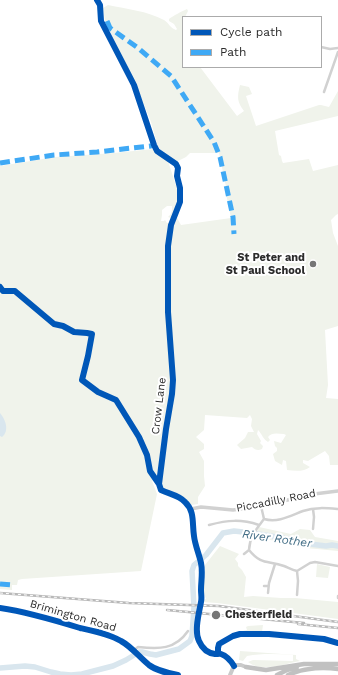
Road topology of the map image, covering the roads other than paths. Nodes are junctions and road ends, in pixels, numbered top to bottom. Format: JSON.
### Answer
{"nodes":[{"id":1,"x":97,"y":0,"type":"edge"},
{"id":2,"x":322,"y":47,"type":"edge"},
{"id":3,"x":338,"y":48,"type":"edge"},
{"id":4,"x":338,"y":52,"type":"edge"},
{"id":5,"x":324,"y":92,"type":"dead end"},
{"id":6,"x":180,"y":202,"type":"dead end"},
{"id":7,"x":159,"y":480,"type":"dead end"},
{"id":8,"x":338,"y":491,"type":"edge"},
{"id":9,"x":261,"y":506,"type":"junction"},
{"id":10,"x":190,"y":509,"type":"junction"},
{"id":11,"x":313,"y":509,"type":"junction"},
{"id":12,"x":338,"y":509,"type":"edge"},
{"id":13,"x":264,"y":520,"type":"junction"},
{"id":14,"x":209,"y":525,"type":"dead end"},
{"id":15,"x":259,"y":525,"type":"junction"},
{"id":16,"x":313,"y":529,"type":"dead end"},
{"id":17,"x":249,"y":550,"type":"junction"},
{"id":18,"x":244,"y":554,"type":"dead end"},
{"id":19,"x":275,"y":564,"type":"junction"},
{"id":20,"x":338,"y":566,"type":"edge"},
{"id":21,"x":297,"y":571,"type":"junction"},
{"id":22,"x":264,"y":586,"type":"dead end"},
{"id":23,"x":268,"y":586,"type":"junction"},
{"id":24,"x":268,"y":593,"type":"dead end"},
{"id":25,"x":297,"y":595,"type":"dead end"},
{"id":26,"x":0,"y":608,"type":"edge"},
{"id":27,"x":188,"y":631,"type":"dead end"},
{"id":28,"x":134,"y":650,"type":"junction"},
{"id":29,"x":314,"y":664,"type":"junction"},
{"id":30,"x":338,"y":664,"type":"edge"},
{"id":31,"x":234,"y":667,"type":"junction"},
{"id":32,"x":246,"y":667,"type":"joint"},
{"id":33,"x":338,"y":670,"type":"edge"},
{"id":34,"x":178,"y":675,"type":"edge"},
{"id":35,"x":230,"y":675,"type":"edge"},
{"id":36,"x":277,"y":675,"type":"edge"},
{"id":37,"x":288,"y":675,"type":"edge"}],
"edges":[{"from":1,"to":6,"type":"street"},
{"from":2,"to":3,"type":"street"},
{"from":4,"to":5,"type":"street"},
{"from":7,"to":10,"type":"street"},
{"from":8,"to":9,"type":"street","name":"Piccadilly Road"},
{"from":9,"to":10,"type":"street","name":"Piccadilly Road"},
{"from":9,"to":13,"type":"street"},
{"from":10,"to":31,"type":"street"},
{"from":11,"to":12,"type":"street"},
{"from":11,"to":13,"type":"street"},
{"from":11,"to":16,"type":"street"},
{"from":13,"to":15,"type":"street"},
{"from":14,"to":15,"type":"street"},
{"from":15,"to":17,"type":"street"},
{"from":17,"to":18,"type":"street"},
{"from":17,"to":19,"type":"street"},
{"from":19,"to":21,"type":"street"},
{"from":19,"to":23,"type":"street"},
{"from":20,"to":21,"type":"street"},
{"from":21,"to":25,"type":"street"},
{"from":22,"to":23,"type":"street"},
{"from":23,"to":24,"type":"street"},
{"from":26,"to":28,"type":"main road","name":"Brimington Road"},
{"from":27,"to":28,"type":"street"},
{"from":28,"to":34,"type":"main road","name":"Brimington Road"},
{"from":29,"to":30,"type":"highway"},
{"from":29,"to":32,"type":"highway"},
{"from":29,"to":36,"type":"highway"},
{"from":31,"to":32,"type":"main road"},
{"from":31,"to":35,"type":"main road"},
{"from":33,"to":37,"type":"highway"}]}
